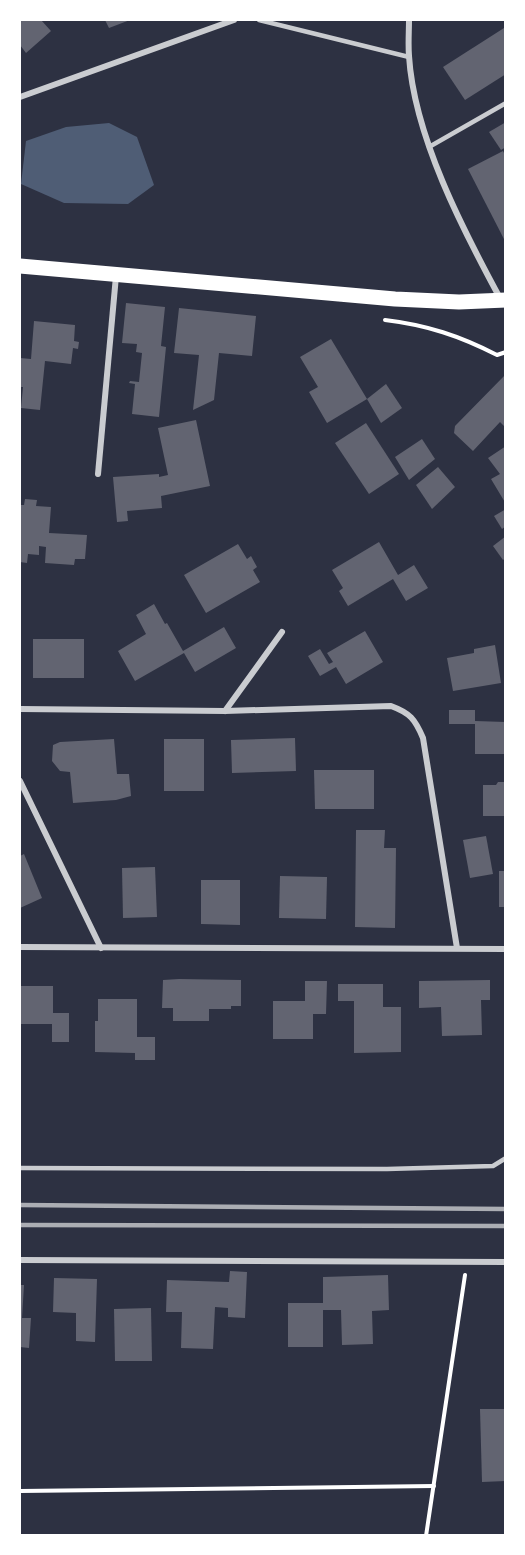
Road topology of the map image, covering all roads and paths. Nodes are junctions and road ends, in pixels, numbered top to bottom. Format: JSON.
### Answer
{"nodes":[{"id":1,"x":234,"y":20,"type":"edge"},
{"id":2,"x":259,"y":20,"type":"edge"},
{"id":3,"x":409,"y":20,"type":"edge"},
{"id":4,"x":409,"y":57,"type":"junction"},
{"id":5,"x":20,"y":97,"type":"edge"},
{"id":6,"x":506,"y":103,"type":"edge"},
{"id":7,"x":429,"y":147,"type":"junction"},
{"id":8,"x":20,"y":266,"type":"edge"},
{"id":9,"x":116,"y":276,"type":"junction"},
{"id":10,"x":503,"y":300,"type":"edge"},
{"id":11,"x":382,"y":320,"type":"dead end"},
{"id":12,"x":506,"y":352,"type":"edge"},
{"id":13,"x":98,"y":474,"type":"dead end"},
{"id":14,"x":282,"y":632,"type":"dead end"},
{"id":15,"x":20,"y":709,"type":"edge"},
{"id":16,"x":225,"y":711,"type":"junction"},
{"id":17,"x":20,"y":781,"type":"edge"},
{"id":18,"x":20,"y":947,"type":"edge"},
{"id":19,"x":100,"y":948,"type":"junction"},
{"id":20,"x":457,"y":948,"type":"junction"},
{"id":21,"x":506,"y":949,"type":"edge"},
{"id":22,"x":506,"y":1158,"type":"edge"},
{"id":23,"x":20,"y":1168,"type":"edge"},
{"id":24,"x":20,"y":1260,"type":"edge"},
{"id":25,"x":467,"y":1262,"type":"junction"},
{"id":26,"x":506,"y":1262,"type":"edge"},
{"id":27,"x":434,"y":1486,"type":"junction"},
{"id":28,"x":20,"y":1491,"type":"edge"},
{"id":29,"x":426,"y":1536,"type":"edge"}],
"edges":[{"from":1,"to":5,"type":"street"},
{"from":2,"to":4,"type":"lane"},
{"from":3,"to":4,"type":"street"},
{"from":4,"to":7,"type":"street"},
{"from":6,"to":7,"type":"lane"},
{"from":7,"to":10,"type":"street"},
{"from":8,"to":9,"type":"main road"},
{"from":9,"to":10,"type":"main road"},
{"from":9,"to":13,"type":"street"},
{"from":11,"to":12,"type":"path"},
{"from":14,"to":16,"type":"street"},
{"from":15,"to":16,"type":"street"},
{"from":16,"to":20,"type":"street"},
{"from":17,"to":19,"type":"street"},
{"from":18,"to":19,"type":"street"},
{"from":19,"to":20,"type":"street"},
{"from":20,"to":21,"type":"street"},
{"from":22,"to":23,"type":"lane"},
{"from":24,"to":25,"type":"street"},
{"from":25,"to":26,"type":"street"},
{"from":25,"to":27,"type":"path"},
{"from":27,"to":28,"type":"path"},
{"from":27,"to":29,"type":"path"}]}
